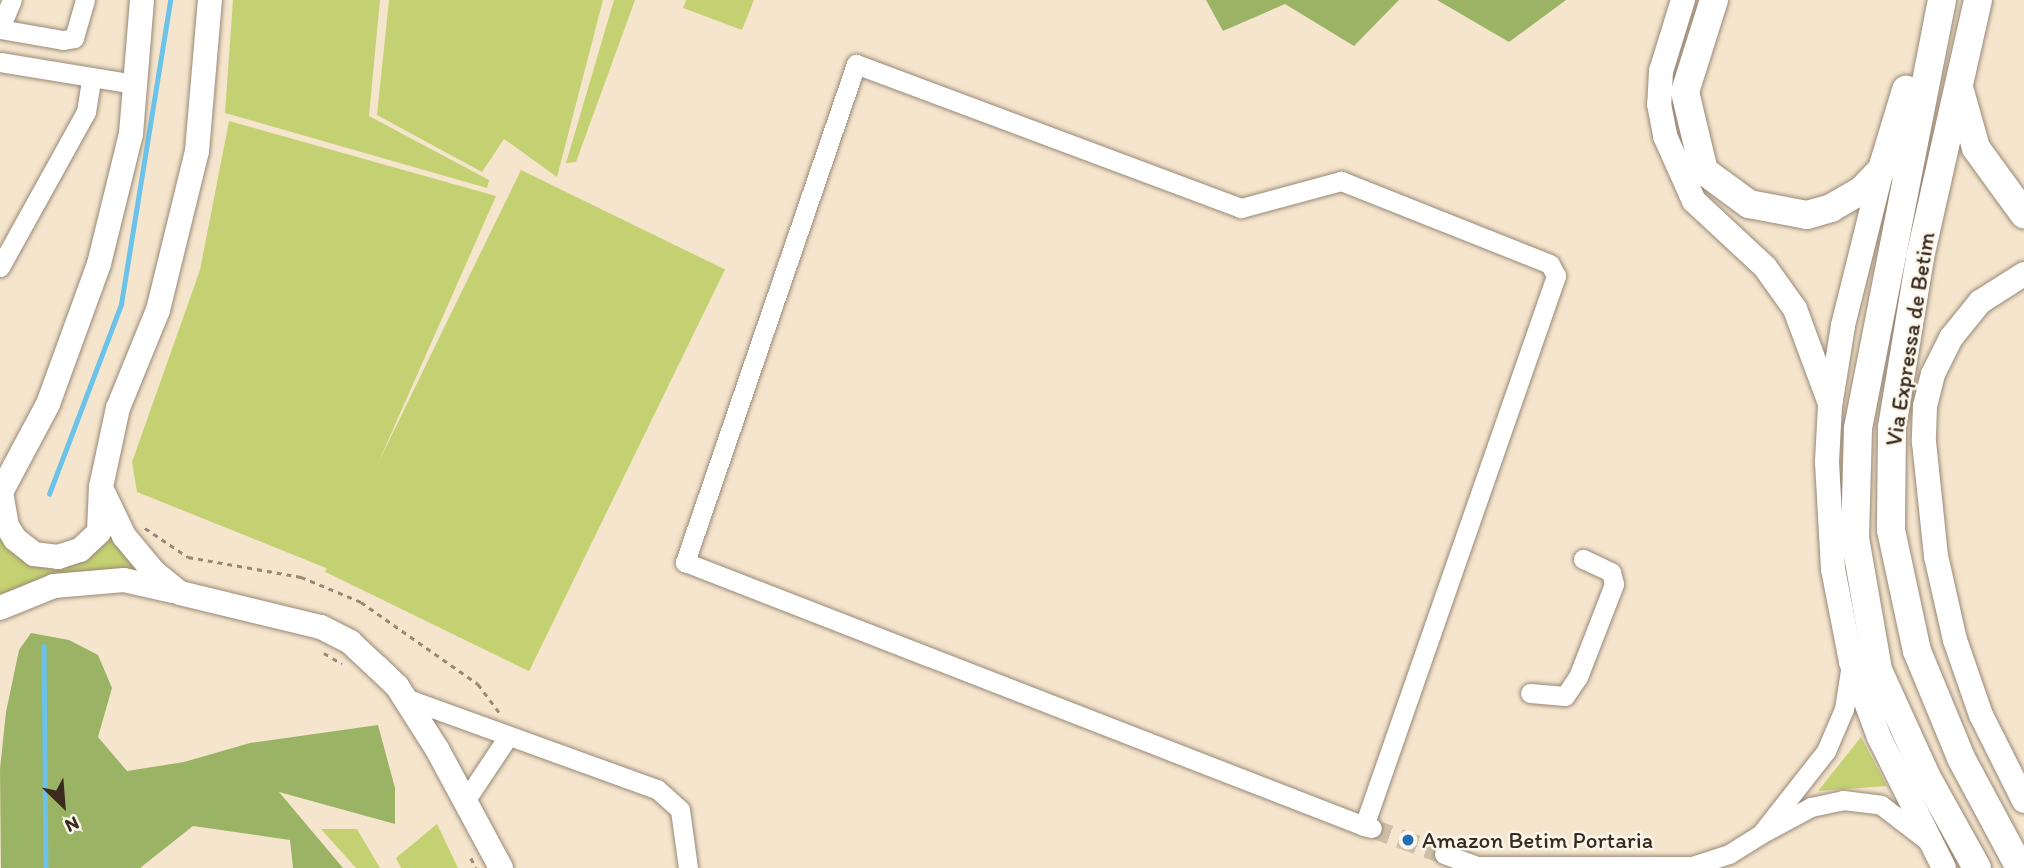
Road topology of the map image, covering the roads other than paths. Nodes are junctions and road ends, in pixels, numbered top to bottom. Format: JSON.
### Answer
{"nodes":[{"id":1,"x":12,"y":0,"type":"edge"},
{"id":2,"x":85,"y":0,"type":"edge"},
{"id":3,"x":142,"y":0,"type":"edge"},
{"id":4,"x":210,"y":0,"type":"edge"},
{"id":5,"x":1683,"y":0,"type":"edge"},
{"id":6,"x":1714,"y":0,"type":"edge"},
{"id":7,"x":1931,"y":0,"type":"edge"},
{"id":8,"x":1941,"y":0,"type":"edge"},
{"id":9,"x":1978,"y":0,"type":"edge"},
{"id":10,"x":0,"y":29,"type":"edge"},
{"id":11,"x":0,"y":62,"type":"edge"},
{"id":12,"x":91,"y":79,"type":"junction"},
{"id":13,"x":135,"y":84,"type":"junction"},
{"id":14,"x":1960,"y":90,"type":"junction"},
{"id":15,"x":1882,"y":169,"type":"junction"},
{"id":16,"x":2024,"y":214,"type":"edge"},
{"id":17,"x":0,"y":267,"type":"edge"},
{"id":18,"x":2024,"y":274,"type":"edge"},
{"id":19,"x":1830,"y":406,"type":"junction"},
{"id":20,"x":101,"y":487,"type":"junction"},
{"id":21,"x":0,"y":493,"type":"edge"},
{"id":22,"x":1583,"y":559,"type":"dead end"},
{"id":23,"x":180,"y":593,"type":"junction"},
{"id":24,"x":0,"y":607,"type":"edge"},
{"id":25,"x":1851,"y":663,"type":"junction"},
{"id":26,"x":1530,"y":693,"type":"dead end"},
{"id":27,"x":405,"y":698,"type":"junction"},
{"id":28,"x":507,"y":738,"type":"junction"},
{"id":29,"x":465,"y":801,"type":"junction"},
{"id":30,"x":2024,"y":801,"type":"edge"},
{"id":31,"x":1368,"y":827,"type":"joint"},
{"id":32,"x":1761,"y":834,"type":"junction"},
{"id":33,"x":1928,"y":841,"type":"junction"},
{"id":34,"x":1444,"y":854,"type":"tunnel mouth"},
{"id":35,"x":501,"y":868,"type":"edge"},
{"id":36,"x":688,"y":868,"type":"edge"},
{"id":37,"x":1944,"y":868,"type":"edge"},
{"id":38,"x":1977,"y":868,"type":"edge"},
{"id":39,"x":2020,"y":868,"type":"edge"}],
"edges":[{"from":1,"to":10,"type":"street"},
{"from":2,"to":10,"type":"street"},
{"from":3,"to":13,"type":"main road"},
{"from":4,"to":20,"type":"main road"},
{"from":5,"to":19,"type":"main road"},
{"from":6,"to":15,"type":"highway"},
{"from":7,"to":15,"type":"highway"},
{"from":8,"to":38,"type":"highway","name":"Via Expressa de Betim"},
{"from":9,"to":14,"type":"highway","name":"Via Expressa de Betim"},
{"from":11,"to":12,"type":"street"},
{"from":12,"to":13,"type":"street"},
{"from":12,"to":17,"type":"street"},
{"from":13,"to":21,"type":"main road"},
{"from":14,"to":16,"type":"highway"},
{"from":14,"to":39,"type":"highway","name":"Via Expressa de Betim"},
{"from":15,"to":19,"type":"main road"},
{"from":18,"to":30,"type":"main road"},
{"from":19,"to":25,"type":"main road"},
{"from":20,"to":21,"type":"main road"},
{"from":20,"to":23,"type":"main road"},
{"from":22,"to":26,"type":"street"},
{"from":23,"to":24,"type":"main road"},
{"from":23,"to":27,"type":"main road"},
{"from":25,"to":32,"type":"street"},
{"from":25,"to":33,"type":"main road"},
{"from":27,"to":28,"type":"street"},
{"from":27,"to":29,"type":"main road"},
{"from":28,"to":29,"type":"street"},
{"from":28,"to":36,"type":"street"},
{"from":29,"to":35,"type":"main road"},
{"from":31,"to":31,"type":"street"},
{"from":32,"to":33,"type":"street"},
{"from":32,"to":34,"type":"street"},
{"from":33,"to":37,"type":"main road"}]}
